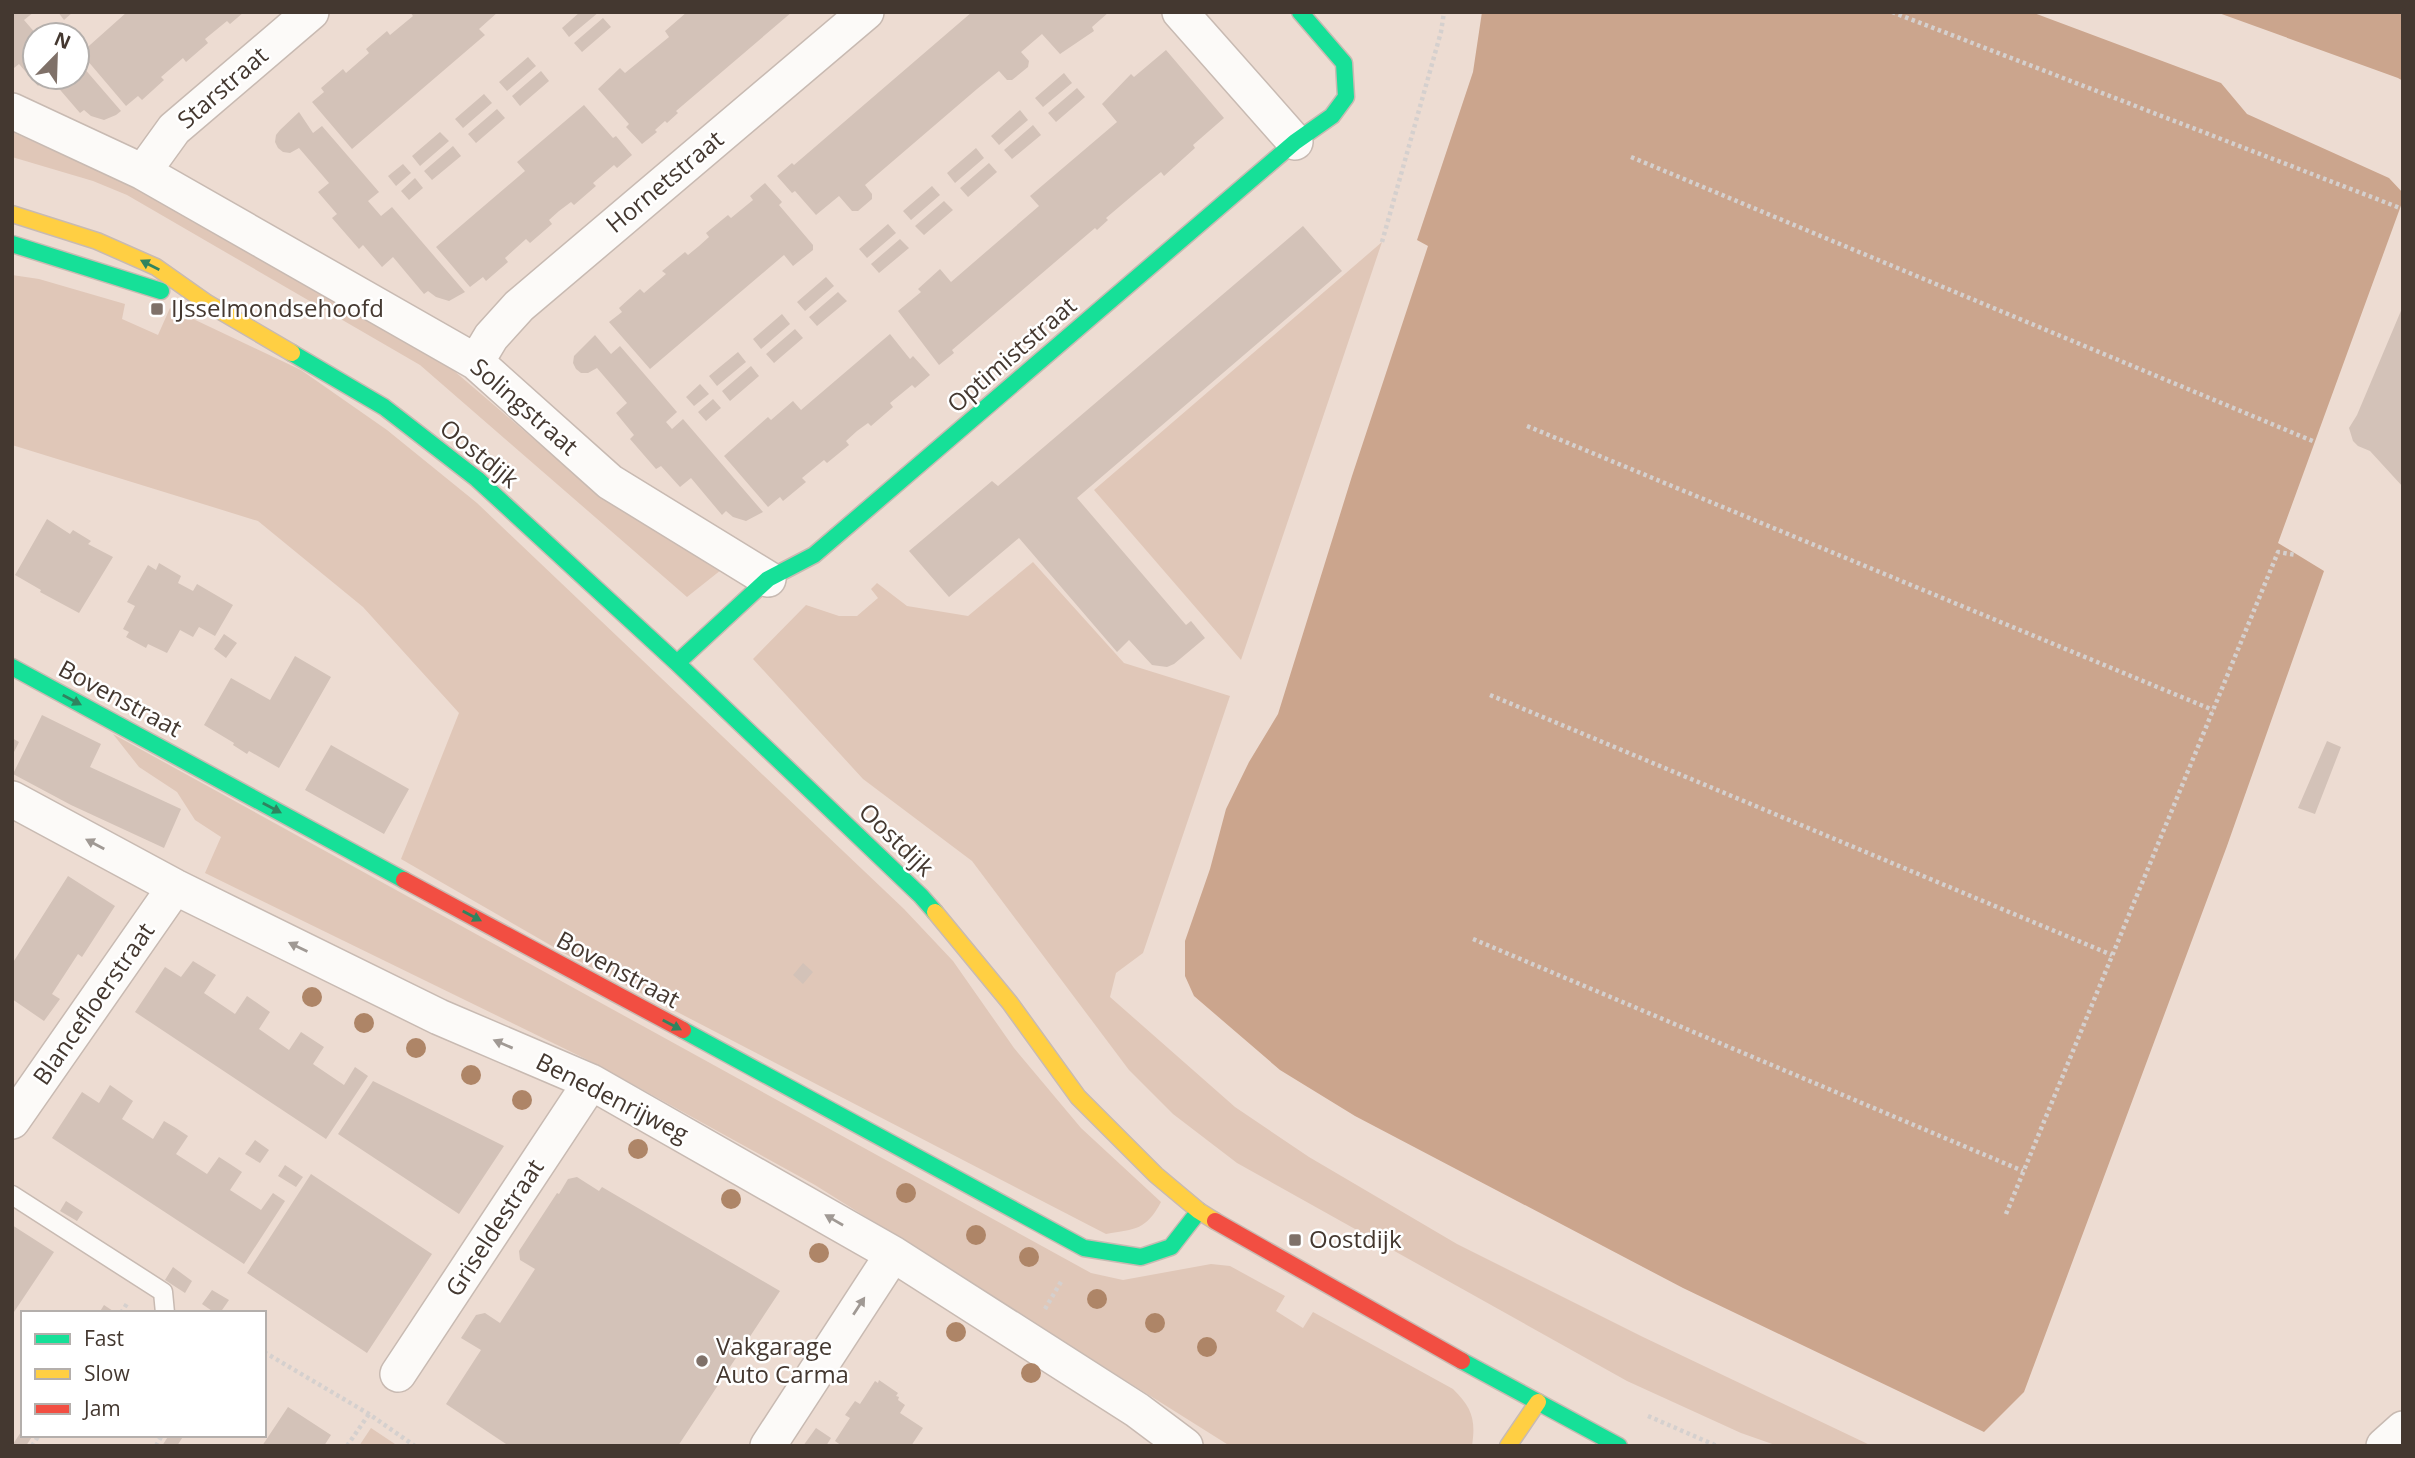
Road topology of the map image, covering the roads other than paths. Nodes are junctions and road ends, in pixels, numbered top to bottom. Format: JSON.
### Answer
{"nodes":[{"id":1,"x":311,"y":12,"type":"edge"},
{"id":2,"x":866,"y":12,"type":"edge"},
{"id":3,"x":1180,"y":12,"type":"edge"},
{"id":4,"x":1300,"y":12,"type":"edge"},
{"id":5,"x":12,"y":111,"type":"edge"},
{"id":6,"x":1295,"y":142,"type":"junction"},
{"id":7,"x":143,"y":172,"type":"junction"},
{"id":8,"x":12,"y":214,"type":"edge"},
{"id":9,"x":12,"y":244,"type":"edge"},
{"id":10,"x":207,"y":303,"type":"junction"},
{"id":11,"x":475,"y":362,"type":"junction"},
{"id":12,"x":768,"y":579,"type":"junction"},
{"id":13,"x":677,"y":663,"type":"junction"},
{"id":14,"x":12,"y":667,"type":"edge"},
{"id":15,"x":12,"y":799,"type":"edge"},
{"id":16,"x":176,"y":887,"type":"junction"},
{"id":17,"x":591,"y":1082,"type":"junction"},
{"id":18,"x":12,"y":1121,"type":"edge"},
{"id":19,"x":12,"y":1195,"type":"edge"},
{"id":20,"x":1199,"y":1211,"type":"junction"},
{"id":21,"x":893,"y":1254,"type":"junction"},
{"id":22,"x":165,"y":1311,"type":"edge"},
{"id":23,"x":398,"y":1374,"type":"dead end"},
{"id":24,"x":1538,"y":1402,"type":"junction"},
{"id":25,"x":2403,"y":1429,"type":"edge"},
{"id":26,"x":768,"y":1446,"type":"edge"},
{"id":27,"x":1185,"y":1446,"type":"edge"},
{"id":28,"x":1508,"y":1446,"type":"edge"},
{"id":29,"x":1619,"y":1446,"type":"edge"},
{"id":30,"x":2384,"y":1446,"type":"edge"}],
"edges":[{"from":1,"to":7,"type":"street","name":"Starstraat"},
{"from":2,"to":11,"type":"street","name":"Hornetstraat"},
{"from":3,"to":6,"type":"street"},
{"from":4,"to":6,"type":"street","name":"Optimiststraat"},
{"from":5,"to":7,"type":"street","name":"Solingstraat"},
{"from":6,"to":12,"type":"street","name":"Optimiststraat"},
{"from":7,"to":11,"type":"street","name":"Solingstraat"},
{"from":10,"to":8,"type":"street","name":"Oostdijk","one_way":true},
{"from":9,"to":10,"type":"street","name":"Oostdijk"},
{"from":10,"to":13,"type":"street","name":"Oostdijk"},
{"from":11,"to":12,"type":"street","name":"Solingstraat"},
{"from":12,"to":13,"type":"street","name":"Optimiststraat"},
{"from":13,"to":20,"type":"street","name":"Oostdijk"},
{"from":14,"to":20,"type":"street","name":"Bovenstraat","one_way":true},
{"from":16,"to":15,"type":"street","name":"Benedenrijweg","one_way":true},
{"from":17,"to":16,"type":"street","name":"Benedenrijweg","one_way":true},
{"from":16,"to":18,"type":"street","name":"Blancefloerstraat"},
{"from":21,"to":17,"type":"street","name":"Benedenrijweg","one_way":true},
{"from":17,"to":23,"type":"street","name":"Griseldestraat"},
{"from":19,"to":22,"type":"lane"},
{"from":20,"to":24,"type":"street","name":"Oostdijk"},
{"from":26,"to":21,"type":"street","one_way":true},
{"from":21,"to":27,"type":"street","name":"Benedenrijweg"},
{"from":24,"to":28,"type":"street"},
{"from":24,"to":29,"type":"street","name":"Oostdijk"},
{"from":25,"to":30,"type":"street"}]}
